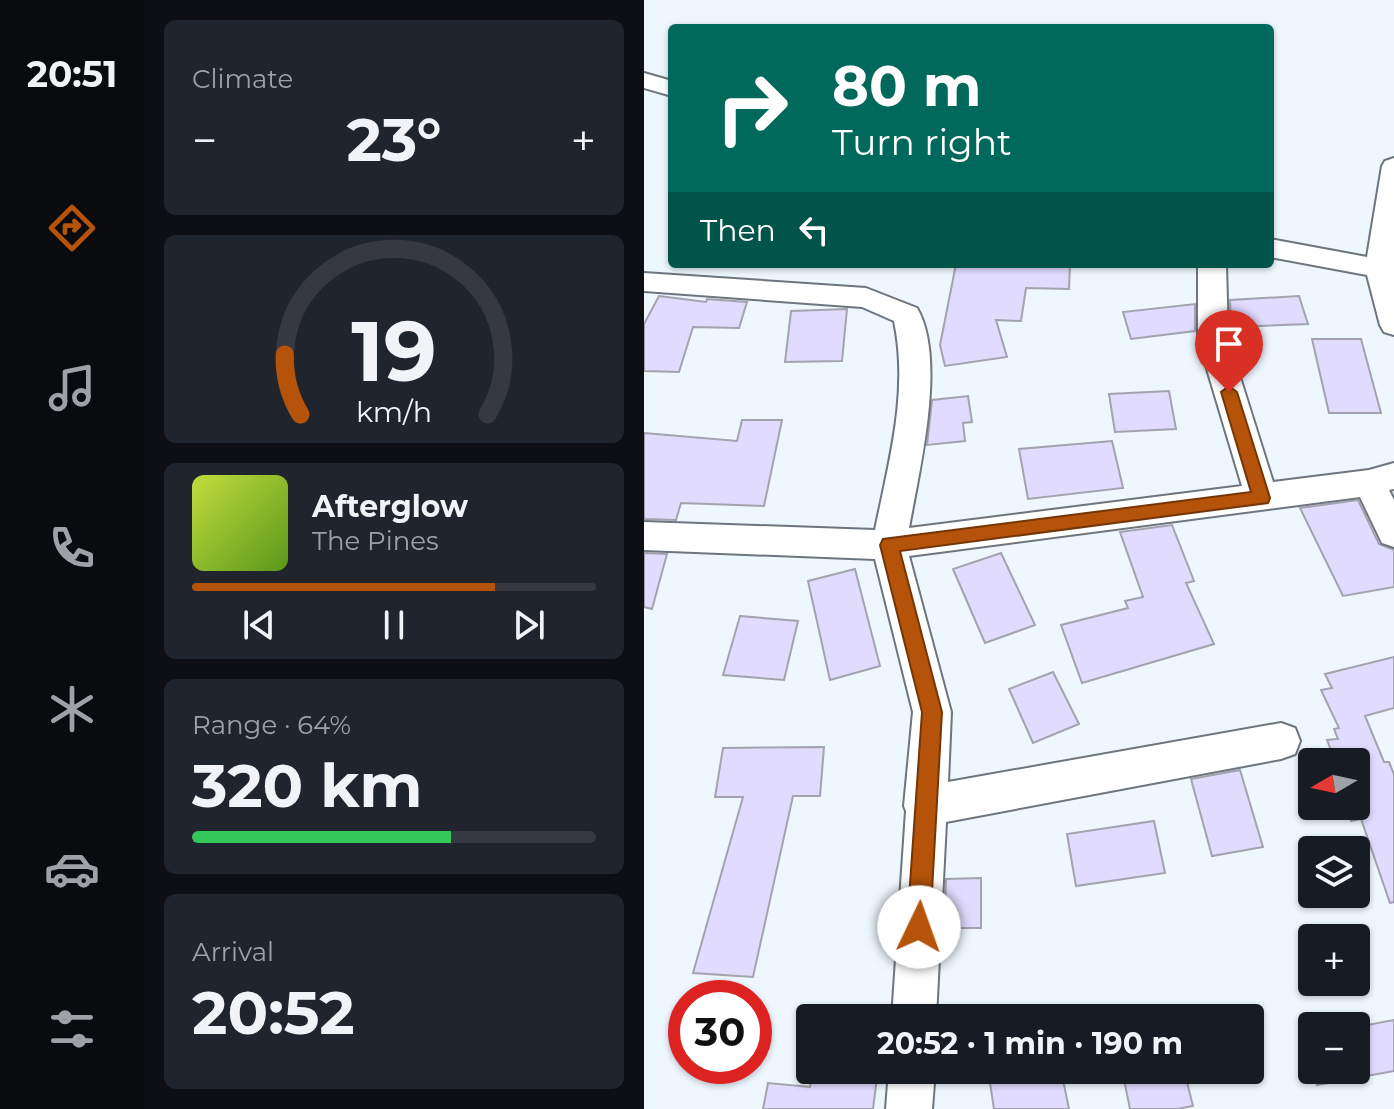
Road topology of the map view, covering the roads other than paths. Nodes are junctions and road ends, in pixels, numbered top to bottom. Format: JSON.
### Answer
{"nodes":[{"id":1,"x":644,"y":80,"type":"edge"},
{"id":2,"x":668,"y":88,"type":"edge"},
{"id":3,"x":1394,"y":166,"type":"edge"},
{"id":4,"x":1274,"y":249,"type":"edge"},
{"id":5,"x":1212,"y":268,"type":"edge"},
{"id":6,"x":1379,"y":268,"type":"junction"},
{"id":7,"x":644,"y":282,"type":"edge"},
{"id":8,"x":1394,"y":325,"type":"edge"},
{"id":9,"x":1382,"y":480,"type":"edge"},
{"id":10,"x":1262,"y":498,"type":"junction"},
{"id":11,"x":1394,"y":533,"type":"edge"},
{"id":12,"x":644,"y":536,"type":"edge"},
{"id":13,"x":889,"y":545,"type":"junction"},
{"id":14,"x":1281,"y":741,"type":"dead end"},
{"id":15,"x":924,"y":806,"type":"junction"},
{"id":16,"x":915,"y":1004,"type":"edge"},
{"id":17,"x":911,"y":1084,"type":"edge"},
{"id":18,"x":909,"y":1109,"type":"edge"}],
"edges":[{"from":1,"to":2,"type":"street"},
{"from":3,"to":6,"type":"street"},
{"from":4,"to":6,"type":"street"},
{"from":5,"to":10,"type":"street"},
{"from":6,"to":8,"type":"street"},
{"from":7,"to":13,"type":"street"},
{"from":9,"to":10,"type":"street"},
{"from":9,"to":11,"type":"street"},
{"from":10,"to":13,"type":"street"},
{"from":12,"to":13,"type":"street"},
{"from":13,"to":15,"type":"street"},
{"from":14,"to":15,"type":"street"},
{"from":15,"to":16,"type":"street"},
{"from":17,"to":18,"type":"street"}]}
